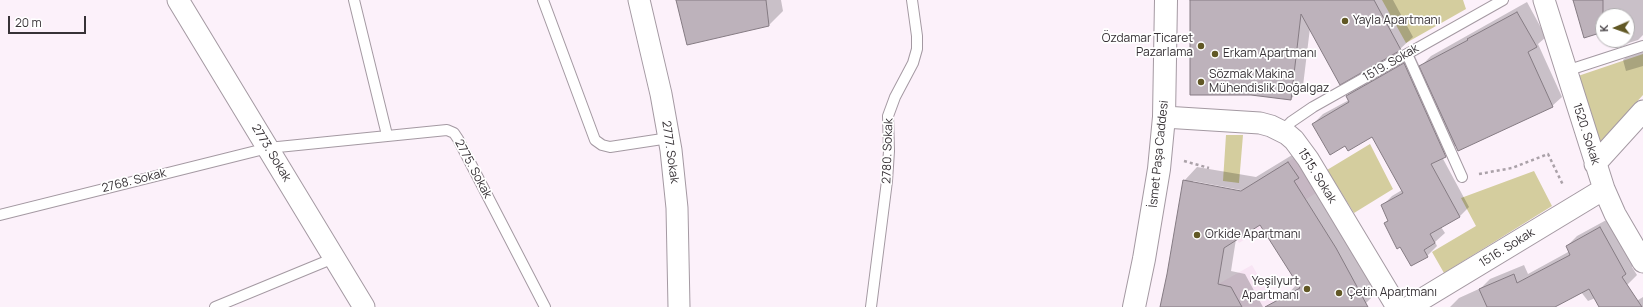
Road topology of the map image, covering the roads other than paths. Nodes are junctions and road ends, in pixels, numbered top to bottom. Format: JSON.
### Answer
{"nodes":[{"id":1,"x":178,"y":0,"type":"edge"},
{"id":2,"x":354,"y":0,"type":"edge"},
{"id":3,"x":543,"y":0,"type":"edge"},
{"id":4,"x":639,"y":0,"type":"edge"},
{"id":5,"x":912,"y":0,"type":"edge"},
{"id":6,"x":1166,"y":0,"type":"edge"},
{"id":7,"x":1503,"y":0,"type":"edge"},
{"id":8,"x":1544,"y":0,"type":"edge"},
{"id":9,"x":1643,"y":46,"type":"edge"},
{"id":10,"x":1407,"y":54,"type":"junction"},
{"id":11,"x":1566,"y":71,"type":"junction"},
{"id":12,"x":1643,"y":111,"type":"edge"},
{"id":13,"x":1164,"y":117,"type":"junction"},
{"id":14,"x":1282,"y":130,"type":"junction"},
{"id":15,"x":387,"y":135,"type":"junction"},
{"id":16,"x":669,"y":138,"type":"junction"},
{"id":17,"x":268,"y":148,"type":"junction"},
{"id":18,"x":1595,"y":164,"type":"junction"},
{"id":19,"x":1462,"y":177,"type":"road end"},
{"id":20,"x":1604,"y":189,"type":"junction"},
{"id":21,"x":0,"y":215,"type":"edge"},
{"id":22,"x":334,"y":258,"type":"junction"},
{"id":23,"x":1643,"y":262,"type":"edge"},
{"id":24,"x":215,"y":307,"type":"edge"},
{"id":25,"x":364,"y":307,"type":"edge"},
{"id":26,"x":546,"y":307,"type":"edge"},
{"id":27,"x":679,"y":307,"type":"edge"},
{"id":28,"x":871,"y":307,"type":"edge"},
{"id":29,"x":1134,"y":307,"type":"edge"},
{"id":30,"x":1397,"y":307,"type":"edge"},
{"id":31,"x":1409,"y":307,"type":"edge"}],
"edges":[{"from":1,"to":17,"type":"street","name":"2773. Sokak"},
{"from":2,"to":15,"type":"lane"},
{"from":3,"to":16,"type":"lane"},
{"from":4,"to":16,"type":"street","name":"2777. Sokak"},
{"from":5,"to":28,"type":"lane","name":"2780. Sokak"},
{"from":6,"to":13,"type":"main road","name":"İsmet Paşa Caddesi"},
{"from":7,"to":10,"type":"lane","name":"1519. Sokak"},
{"from":8,"to":11,"type":"street","name":"1520. Sokak"},
{"from":9,"to":11,"type":"lane"},
{"from":10,"to":14,"type":"lane","name":"1519. Sokak"},
{"from":10,"to":19,"type":"lane"},
{"from":11,"to":18,"type":"street","name":"1520. Sokak"},
{"from":12,"to":18,"type":"street"},
{"from":13,"to":14,"type":"street","name":"1515. Sokak"},
{"from":13,"to":29,"type":"main road","name":"İsmet Paşa Caddesi"},
{"from":14,"to":30,"type":"street","name":"1515. Sokak"},
{"from":15,"to":17,"type":"lane","name":"2775. Sokak"},
{"from":15,"to":26,"type":"lane","name":"2775. Sokak"},
{"from":16,"to":27,"type":"street","name":"2777. Sokak"},
{"from":17,"to":21,"type":"lane","name":"2768. Sokak"},
{"from":17,"to":22,"type":"street","name":"2773. Sokak"},
{"from":18,"to":20,"type":"street","name":"1520. Sokak"},
{"from":20,"to":23,"type":"street","name":"1520. Sokak"},
{"from":20,"to":31,"type":"street","name":"1516. Sokak"},
{"from":22,"to":24,"type":"lane"},
{"from":22,"to":25,"type":"street","name":"2773. Sokak"}]}
